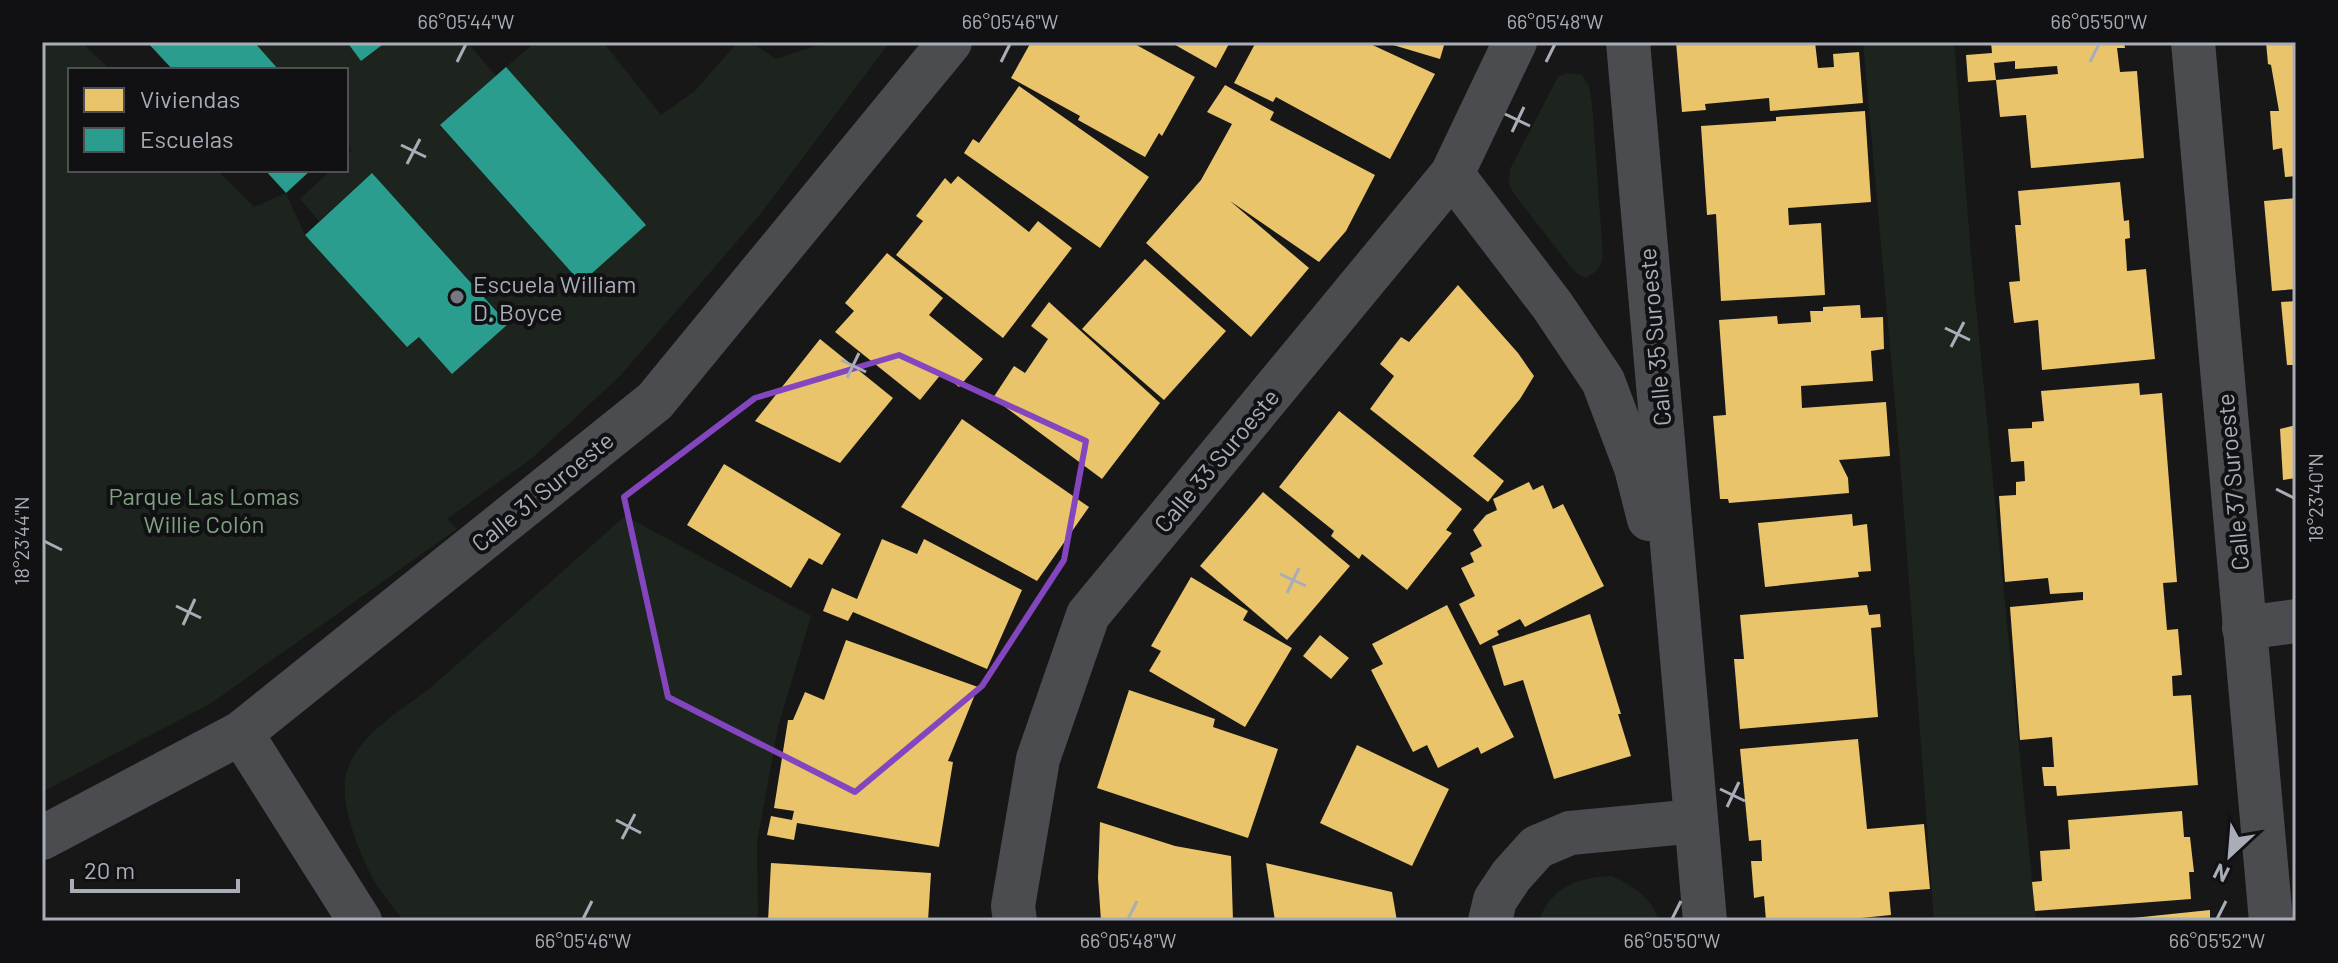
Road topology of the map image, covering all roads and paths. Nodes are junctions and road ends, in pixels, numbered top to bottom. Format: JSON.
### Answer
{"nodes":[{"id":1,"x":950,"y":42,"type":"edge"},
{"id":2,"x":1515,"y":42,"type":"edge"},
{"id":3,"x":1628,"y":42,"type":"edge"},
{"id":4,"x":2193,"y":42,"type":"edge"},
{"id":5,"x":1452,"y":174,"type":"junction"},
{"id":6,"x":2296,"y":621,"type":"edge"},
{"id":7,"x":2244,"y":628,"type":"junction"},
{"id":8,"x":1679,"y":631,"type":"junction"},
{"id":9,"x":241,"y":733,"type":"junction"},
{"id":10,"x":1696,"y":821,"type":"junction"},
{"id":11,"x":42,"y":838,"type":"edge"},
{"id":12,"x":360,"y":921,"type":"edge"},
{"id":13,"x":1015,"y":921,"type":"edge"},
{"id":14,"x":1490,"y":921,"type":"edge"},
{"id":15,"x":1705,"y":921,"type":"edge"},
{"id":16,"x":2271,"y":921,"type":"edge"}],
"edges":[{"from":1,"to":9,"type":"street","name":"Calle 31 Suroeste"},
{"from":2,"to":5,"type":"street","name":"Calle 33 Suroeste"},
{"from":3,"to":8,"type":"street","name":"Calle 35 Suroeste"},
{"from":4,"to":7,"type":"street","name":"Calle 37 Suroeste"},
{"from":5,"to":8,"type":"street","name":"Calle 35 Suroeste"},
{"from":5,"to":13,"type":"street","name":"Calle 33 Suroeste"},
{"from":6,"to":7,"type":"street"},
{"from":7,"to":16,"type":"street","name":"Calle 37 Suroeste"},
{"from":8,"to":10,"type":"street","name":"Calle 35 Suroeste"},
{"from":9,"to":11,"type":"street","name":"Calle 31 Suroeste"},
{"from":9,"to":12,"type":"street"},
{"from":10,"to":14,"type":"street"},
{"from":10,"to":15,"type":"street","name":"Calle 35 Suroeste"}]}
